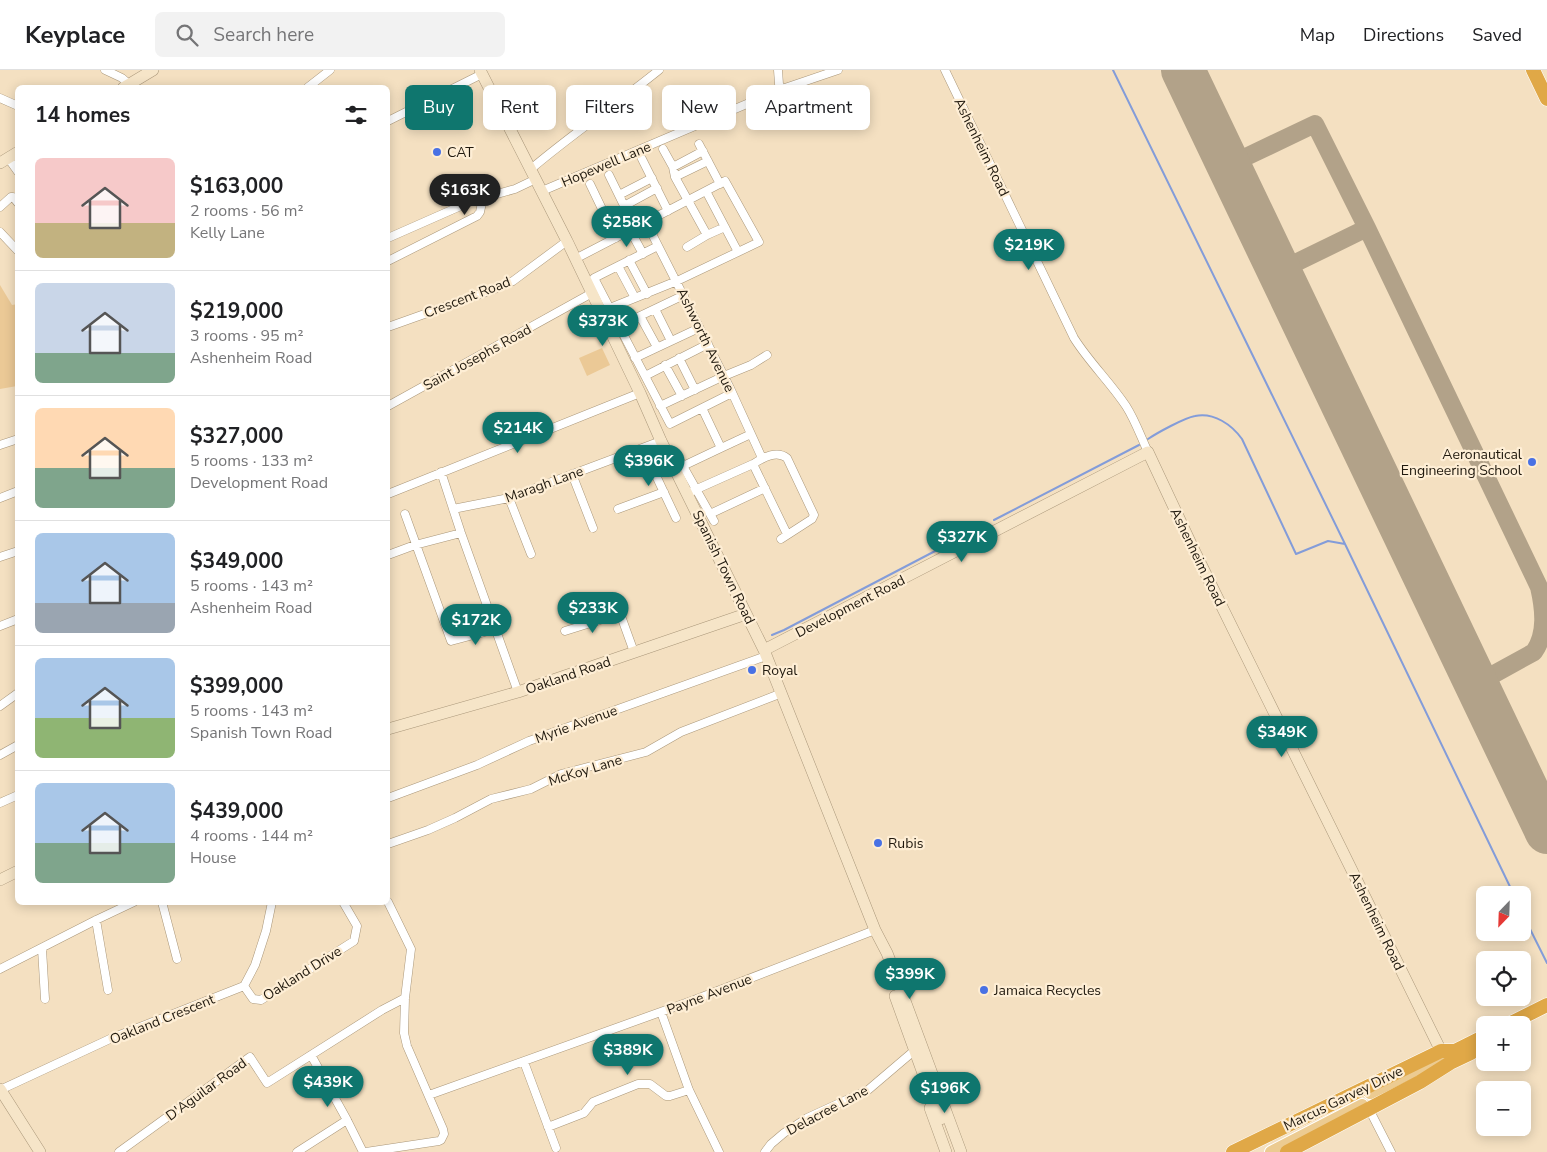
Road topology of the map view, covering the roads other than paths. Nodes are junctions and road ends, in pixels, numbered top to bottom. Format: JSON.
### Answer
{"nodes":[{"id":1,"x":105,"y":70,"type":"edge"},
{"id":2,"x":153,"y":70,"type":"edge"},
{"id":3,"x":330,"y":70,"type":"edge"},
{"id":4,"x":659,"y":70,"type":"edge"},
{"id":5,"x":778,"y":70,"type":"edge"},
{"id":6,"x":838,"y":70,"type":"edge"},
{"id":7,"x":945,"y":70,"type":"edge"},
{"id":8,"x":1533,"y":70,"type":"edge"},
{"id":9,"x":481,"y":72,"type":"edge"},
{"id":10,"x":127,"y":85,"type":"edge"},
{"id":11,"x":130,"y":85,"type":"edge"},
{"id":12,"x":311,"y":85,"type":"edge"},
{"id":13,"x":780,"y":85,"type":"edge"},
{"id":14,"x":794,"y":85,"type":"edge"},
{"id":15,"x":0,"y":98,"type":"edge"},
{"id":16,"x":1547,"y":99,"type":"edge"},
{"id":17,"x":746,"y":104,"type":"edge"},
{"id":18,"x":15,"y":105,"type":"edge"},
{"id":19,"x":390,"y":120,"type":"edge"},
{"id":20,"x":663,"y":149,"type":"dead end"},
{"id":21,"x":6,"y":159,"type":"edge"},
{"id":22,"x":642,"y":159,"type":"dead end"},
{"id":23,"x":708,"y":161,"type":"junction"},
{"id":24,"x":673,"y":167,"type":"junction"},
{"id":25,"x":15,"y":169,"type":"edge"},
{"id":26,"x":533,"y":174,"type":"junction"},
{"id":27,"x":609,"y":175,"type":"dead end"},
{"id":28,"x":652,"y":178,"type":"junction"},
{"id":29,"x":675,"y":178,"type":"junction"},
{"id":30,"x":723,"y":183,"type":"junction"},
{"id":31,"x":590,"y":184,"type":"dead end"},
{"id":32,"x":657,"y":188,"type":"junction"},
{"id":33,"x":542,"y":191,"type":"junction"},
{"id":34,"x":706,"y":191,"type":"junction"},
{"id":35,"x":619,"y":195,"type":"junction"},
{"id":36,"x":483,"y":198,"type":"junction"},
{"id":37,"x":15,"y":199,"type":"edge"},
{"id":38,"x":687,"y":201,"type":"junction"},
{"id":39,"x":624,"y":206,"type":"junction"},
{"id":40,"x":0,"y":207,"type":"edge"},
{"id":41,"x":668,"y":211,"type":"junction"},
{"id":42,"x":646,"y":222,"type":"junction"},
{"id":43,"x":725,"y":227,"type":"junction"},
{"id":44,"x":632,"y":229,"type":"junction"},
{"id":45,"x":0,"y":232,"type":"edge"},
{"id":46,"x":707,"y":236,"type":"junction"},
{"id":47,"x":390,"y":237,"type":"edge"},
{"id":48,"x":616,"y":238,"type":"junction"},
{"id":49,"x":567,"y":241,"type":"junction"},
{"id":50,"x":658,"y":246,"type":"junction"},
{"id":51,"x":687,"y":247,"type":"dead end"},
{"id":52,"x":15,"y":248,"type":"edge"},
{"id":53,"x":738,"y":252,"type":"junction"},
{"id":54,"x":643,"y":254,"type":"junction"},
{"id":55,"x":574,"y":259,"type":"junction"},
{"id":56,"x":390,"y":260,"type":"edge"},
{"id":57,"x":629,"y":260,"type":"junction"},
{"id":58,"x":618,"y":266,"type":"junction"},
{"id":59,"x":677,"y":281,"type":"junction"},
{"id":60,"x":592,"y":293,"type":"junction"},
{"id":61,"x":647,"y":294,"type":"junction"},
{"id":62,"x":684,"y":295,"type":"junction"},
{"id":63,"x":635,"y":298,"type":"junction"},
{"id":64,"x":610,"y":308,"type":"junction"},
{"id":65,"x":655,"y":309,"type":"junction"},
{"id":66,"x":640,"y":316,"type":"junction"},
{"id":67,"x":619,"y":326,"type":"junction"},
{"id":68,"x":390,"y":327,"type":"edge"},
{"id":69,"x":699,"y":328,"type":"junction"},
{"id":70,"x":671,"y":341,"type":"junction"},
{"id":71,"x":708,"y":344,"type":"junction"},
{"id":72,"x":657,"y":347,"type":"junction"},
{"id":73,"x":768,"y":355,"type":"dead end"},
{"id":74,"x":636,"y":358,"type":"junction"},
{"id":75,"x":679,"y":358,"type":"junction"},
{"id":76,"x":665,"y":365,"type":"junction"},
{"id":77,"x":644,"y":376,"type":"junction"},
{"id":78,"x":724,"y":376,"type":"junction"},
{"id":79,"x":695,"y":390,"type":"junction"},
{"id":80,"x":640,"y":393,"type":"junction"},
{"id":81,"x":732,"y":393,"type":"junction"},
{"id":82,"x":682,"y":396,"type":"junction"},
{"id":83,"x":390,"y":405,"type":"edge"},
{"id":84,"x":660,"y":406,"type":"junction"},
{"id":85,"x":702,"y":408,"type":"junction"},
{"id":86,"x":751,"y":434,"type":"junction"},
{"id":87,"x":15,"y":440,"type":"edge"},
{"id":88,"x":662,"y":441,"type":"junction"},
{"id":89,"x":0,"y":445,"type":"edge"},
{"id":90,"x":643,"y":448,"type":"junction"},
{"id":91,"x":721,"y":448,"type":"junction"},
{"id":92,"x":1148,"y":452,"type":"junction"},
{"id":93,"x":762,"y":458,"type":"junction"},
{"id":94,"x":754,"y":464,"type":"junction"},
{"id":95,"x":441,"y":472,"type":"junction"},
{"id":96,"x":572,"y":474,"type":"junction"},
{"id":97,"x":766,"y":488,"type":"junction"},
{"id":98,"x":692,"y":491,"type":"junction"},
{"id":99,"x":15,"y":492,"type":"edge"},
{"id":100,"x":664,"y":492,"type":"junction"},
{"id":101,"x":390,"y":493,"type":"edge"},
{"id":102,"x":0,"y":498,"type":"edge"},
{"id":103,"x":509,"y":498,"type":"junction"},
{"id":104,"x":453,"y":509,"type":"junction"},
{"id":105,"x":618,"y":510,"type":"dead end"},
{"id":106,"x":405,"y":514,"type":"dead end"},
{"id":107,"x":676,"y":518,"type":"dead end"},
{"id":108,"x":593,"y":528,"type":"dead end"},
{"id":109,"x":461,"y":533,"type":"junction"},
{"id":110,"x":415,"y":545,"type":"junction"},
{"id":111,"x":15,"y":551,"type":"edge"},
{"id":112,"x":390,"y":554,"type":"edge"},
{"id":113,"x":531,"y":554,"type":"dead end"},
{"id":114,"x":0,"y":557,"type":"edge"},
{"id":115,"x":746,"y":614,"type":"junction"},
{"id":116,"x":15,"y":620,"type":"edge"},
{"id":117,"x":0,"y":626,"type":"edge"},
{"id":118,"x":496,"y":629,"type":"junction"},
{"id":119,"x":565,"y":631,"type":"dead end"},
{"id":120,"x":634,"y":652,"type":"junction"},
{"id":121,"x":765,"y":653,"type":"junction"},
{"id":122,"x":518,"y":692,"type":"junction"},
{"id":123,"x":782,"y":693,"type":"junction"},
{"id":124,"x":15,"y":695,"type":"edge"},
{"id":125,"x":0,"y":706,"type":"edge"},
{"id":126,"x":390,"y":728,"type":"edge"},
{"id":127,"x":15,"y":747,"type":"edge"},
{"id":128,"x":0,"y":755,"type":"edge"},
{"id":129,"x":15,"y":796,"type":"edge"},
{"id":130,"x":390,"y":797,"type":"edge"},
{"id":131,"x":0,"y":803,"type":"edge"},
{"id":132,"x":390,"y":843,"type":"edge"},
{"id":133,"x":15,"y":872,"type":"edge"},
{"id":134,"x":0,"y":880,"type":"edge"},
{"id":135,"x":128,"y":905,"type":"edge"},
{"id":136,"x":163,"y":905,"type":"edge"},
{"id":137,"x":271,"y":905,"type":"edge"},
{"id":138,"x":345,"y":905,"type":"edge"},
{"id":139,"x":389,"y":905,"type":"edge"},
{"id":140,"x":96,"y":920,"type":"junction"},
{"id":141,"x":877,"y":934,"type":"junction"},
{"id":142,"x":42,"y":949,"type":"junction"},
{"id":143,"x":177,"y":959,"type":"dead end"},
{"id":144,"x":0,"y":969,"type":"edge"},
{"id":145,"x":244,"y":986,"type":"junction"},
{"id":146,"x":108,"y":990,"type":"dead end"},
{"id":147,"x":405,"y":998,"type":"junction"},
{"id":148,"x":45,"y":999,"type":"dead end"},
{"id":149,"x":1547,"y":1005,"type":"edge"},
{"id":150,"x":661,"y":1012,"type":"junction"},
{"id":151,"x":1547,"y":1014,"type":"edge"},
{"id":152,"x":1526,"y":1016,"type":"edge"},
{"id":153,"x":1531,"y":1022,"type":"edge"},
{"id":154,"x":1476,"y":1041,"type":"edge"},
{"id":155,"x":1476,"y":1048,"type":"edge"},
{"id":156,"x":915,"y":1050,"type":"junction"},
{"id":157,"x":311,"y":1055,"type":"junction"},
{"id":158,"x":1449,"y":1055,"type":"junction"},
{"id":159,"x":524,"y":1062,"type":"junction"},
{"id":160,"x":925,"y":1079,"type":"junction"},
{"id":161,"x":0,"y":1090,"type":"edge"},
{"id":162,"x":689,"y":1090,"type":"junction"},
{"id":163,"x":939,"y":1091,"type":"junction"},
{"id":164,"x":429,"y":1095,"type":"junction"},
{"id":165,"x":1369,"y":1109,"type":"junction"},
{"id":166,"x":347,"y":1120,"type":"junction"},
{"id":167,"x":548,"y":1128,"type":"junction"},
{"id":168,"x":556,"y":1148,"type":"dead end"},
{"id":169,"x":40,"y":1152,"type":"edge"},
{"id":170,"x":119,"y":1152,"type":"edge"},
{"id":171,"x":297,"y":1152,"type":"edge"},
{"id":172,"x":364,"y":1152,"type":"edge"},
{"id":173,"x":719,"y":1152,"type":"edge"},
{"id":174,"x":764,"y":1152,"type":"edge"},
{"id":175,"x":946,"y":1152,"type":"edge"},
{"id":176,"x":955,"y":1152,"type":"edge"},
{"id":177,"x":961,"y":1152,"type":"edge"},
{"id":178,"x":967,"y":1152,"type":"edge"},
{"id":179,"x":1233,"y":1152,"type":"edge"},
{"id":180,"x":1245,"y":1152,"type":"edge"},
{"id":181,"x":1271,"y":1152,"type":"edge"},
{"id":182,"x":1287,"y":1152,"type":"edge"},
{"id":183,"x":1391,"y":1152,"type":"edge"}],
"edges":[{"from":1,"to":10,"type":"street"},
{"from":2,"to":11,"type":"main road"},
{"from":3,"to":12,"type":"street"},
{"from":4,"to":26,"type":"street"},
{"from":5,"to":13,"type":"street"},
{"from":6,"to":14,"type":"street","name":"Hopewell Lane"},
{"from":7,"to":92,"type":"street","name":"Ashenheim Road"},
{"from":8,"to":16,"type":"highway"},
{"from":9,"to":19,"type":"street"},
{"from":9,"to":26,"type":"main road","name":"Spanish Town Road"},
{"from":15,"to":18,"type":"street"},
{"from":17,"to":33,"type":"street","name":"Hopewell Lane"},
{"from":20,"to":24,"type":"street"},
{"from":21,"to":25,"type":"street"},
{"from":22,"to":28,"type":"street"},
{"from":23,"to":24,"type":"street"},
{"from":23,"to":29,"type":"street"},
{"from":23,"to":30,"type":"street"},
{"from":24,"to":29,"type":"street"},
{"from":26,"to":33,"type":"main road","name":"Spanish Town Road"},
{"from":26,"to":36,"type":"street"},
{"from":27,"to":35,"type":"street"},
{"from":28,"to":32,"type":"street"},
{"from":28,"to":35,"type":"street"},
{"from":29,"to":38,"type":"street"},
{"from":30,"to":34,"type":"street"},
{"from":30,"to":53,"type":"street"},
{"from":31,"to":48,"type":"street"},
{"from":32,"to":39,"type":"street"},
{"from":32,"to":41,"type":"street"},
{"from":33,"to":49,"type":"main road","name":"Spanish Town Road"},
{"from":34,"to":38,"type":"street"},
{"from":34,"to":43,"type":"street"},
{"from":35,"to":39,"type":"street"},
{"from":36,"to":47,"type":"street"},
{"from":36,"to":56,"type":"street"},
{"from":37,"to":40,"type":"street"},
{"from":38,"to":41,"type":"street"},
{"from":38,"to":46,"type":"street"},
{"from":39,"to":44,"type":"street"},
{"from":41,"to":42,"type":"street"},
{"from":42,"to":44,"type":"street"},
{"from":42,"to":50,"type":"street","name":"Ashworth Avenue"},
{"from":43,"to":46,"type":"street"},
{"from":43,"to":53,"type":"street"},
{"from":44,"to":48,"type":"street"},
{"from":44,"to":54,"type":"street"},
{"from":45,"to":52,"type":"street"},
{"from":46,"to":51,"type":"street"},
{"from":48,"to":55,"type":"street"},
{"from":49,"to":55,"type":"main road","name":"Spanish Town Road"},
{"from":49,"to":68,"type":"street","name":"Crescent Road"},
{"from":50,"to":54,"type":"street"},
{"from":50,"to":59,"type":"street","name":"Ashworth Avenue"},
{"from":53,"to":59,"type":"street"},
{"from":54,"to":57,"type":"street"},
{"from":55,"to":60,"type":"main road","name":"Spanish Town Road"},
{"from":57,"to":58,"type":"street"},
{"from":57,"to":61,"type":"street"},
{"from":58,"to":63,"type":"street"},
{"from":58,"to":64,"type":"street"},
{"from":59,"to":61,"type":"street"},
{"from":59,"to":62,"type":"street","name":"Ashworth Avenue"},
{"from":60,"to":80,"type":"main road","name":"Spanish Town Road"},
{"from":60,"to":83,"type":"street","name":"Saint Josephs Road"},
{"from":61,"to":63,"type":"street"},
{"from":62,"to":65,"type":"street"},
{"from":62,"to":69,"type":"street","name":"Ashworth Avenue"},
{"from":63,"to":64,"type":"street"},
{"from":64,"to":67,"type":"street"},
{"from":65,"to":66,"type":"street"},
{"from":65,"to":70,"type":"street"},
{"from":66,"to":67,"type":"street"},
{"from":66,"to":72,"type":"street"},
{"from":67,"to":74,"type":"street"},
{"from":69,"to":70,"type":"street"},
{"from":69,"to":71,"type":"street","name":"Ashworth Avenue"},
{"from":70,"to":72,"type":"street"},
{"from":71,"to":75,"type":"street"},
{"from":71,"to":78,"type":"street","name":"Ashworth Avenue"},
{"from":72,"to":74,"type":"street"},
{"from":73,"to":78,"type":"street"},
{"from":74,"to":77,"type":"street"},
{"from":75,"to":76,"type":"street"},
{"from":75,"to":79,"type":"street"},
{"from":76,"to":77,"type":"street"},
{"from":76,"to":82,"type":"street"},
{"from":77,"to":84,"type":"street"},
{"from":78,"to":79,"type":"street"},
{"from":78,"to":81,"type":"street","name":"Ashworth Avenue"},
{"from":79,"to":82,"type":"street"},
{"from":80,"to":88,"type":"main road","name":"Spanish Town Road"},
{"from":80,"to":95,"type":"street"},
{"from":81,"to":85,"type":"street"},
{"from":81,"to":86,"type":"street","name":"Ashworth Avenue"},
{"from":82,"to":84,"type":"street"},
{"from":84,"to":85,"type":"street"},
{"from":85,"to":91,"type":"street"},
{"from":86,"to":91,"type":"street"},
{"from":86,"to":93,"type":"street","name":"Ashworth Avenue"},
{"from":87,"to":89,"type":"street"},
{"from":88,"to":90,"type":"street","name":"Maragh Lane"},
{"from":88,"to":98,"type":"main road","name":"Spanish Town Road"},
{"from":90,"to":96,"type":"street","name":"Maragh Lane"},
{"from":90,"to":100,"type":"street"},
{"from":91,"to":98,"type":"street"},
{"from":92,"to":121,"type":"main road","name":"Development Road"},
{"from":92,"to":158,"type":"main road","name":"Ashenheim Road"},
{"from":93,"to":94,"type":"street"},
{"from":93,"to":97,"type":"street"},
{"from":94,"to":97,"type":"street"},
{"from":94,"to":98,"type":"street"},
{"from":95,"to":101,"type":"street"},
{"from":95,"to":104,"type":"street"},
{"from":96,"to":103,"type":"street","name":"Maragh Lane"},
{"from":96,"to":108,"type":"street"},
{"from":97,"to":98,"type":"street"},
{"from":98,"to":115,"type":"main road","name":"Spanish Town Road"},
{"from":99,"to":102,"type":"street"},
{"from":100,"to":105,"type":"street"},
{"from":100,"to":107,"type":"street"},
{"from":103,"to":104,"type":"street","name":"Maragh Lane"},
{"from":103,"to":113,"type":"street"},
{"from":104,"to":109,"type":"street"},
{"from":106,"to":110,"type":"street"},
{"from":109,"to":110,"type":"street"},
{"from":109,"to":118,"type":"street"},
{"from":110,"to":112,"type":"street"},
{"from":110,"to":118,"type":"street"},
{"from":111,"to":114,"type":"street"},
{"from":115,"to":120,"type":"main road","name":"Oakland Road"},
{"from":115,"to":121,"type":"main road","name":"Spanish Town Road"},
{"from":116,"to":117,"type":"street"},
{"from":118,"to":122,"type":"street"},
{"from":119,"to":120,"type":"street"},
{"from":120,"to":122,"type":"main road","name":"Oakland Road"},
{"from":121,"to":123,"type":"main road","name":"Spanish Town Road"},
{"from":121,"to":130,"type":"street","name":"Myrie Avenue"},
{"from":122,"to":126,"type":"main road","name":"Oakland Road"},
{"from":123,"to":132,"type":"street","name":"McKoy Lane"},
{"from":123,"to":141,"type":"main road","name":"Spanish Town Road"},
{"from":124,"to":125,"type":"street"},
{"from":127,"to":128,"type":"street"},
{"from":129,"to":131,"type":"street"},
{"from":133,"to":134,"type":"main road"},
{"from":135,"to":140,"type":"street"},
{"from":136,"to":143,"type":"street"},
{"from":137,"to":145,"type":"street"},
{"from":138,"to":145,"type":"street","name":"Oakland Drive"},
{"from":139,"to":147,"type":"street"},
{"from":140,"to":142,"type":"street"},
{"from":140,"to":146,"type":"street"},
{"from":141,"to":150,"type":"street","name":"Payne Avenue"},
{"from":141,"to":156,"type":"main road","name":"Spanish Town Road"},
{"from":141,"to":163,"type":"main road","name":"Spanish Town Road"},
{"from":142,"to":144,"type":"street"},
{"from":142,"to":148,"type":"street"},
{"from":145,"to":161,"type":"street","name":"Oakland Crescent"},
{"from":147,"to":157,"type":"street"},
{"from":147,"to":164,"type":"street"},
{"from":149,"to":152,"type":"highway"},
{"from":150,"to":159,"type":"street","name":"Payne Avenue"},
{"from":150,"to":162,"type":"street"},
{"from":151,"to":153,"type":"highway"},
{"from":154,"to":158,"type":"highway","name":"Marcus Garvey Drive"},
{"from":155,"to":158,"type":"highway","name":"Marcus Garvey Drive"},
{"from":156,"to":160,"type":"main road","name":"Spanish Town Road"},
{"from":156,"to":174,"type":"street","name":"Delacree Lane"},
{"from":157,"to":166,"type":"street"},
{"from":157,"to":170,"type":"street","name":"D'Aguilar Road"},
{"from":158,"to":165,"type":"highway","name":"Marcus Garvey Drive"},
{"from":158,"to":179,"type":"highway","name":"Marcus Garvey Drive"},
{"from":158,"to":180,"type":"main road","name":"Marcus Garvey Drive"},
{"from":158,"to":181,"type":"main road","name":"Marcus Garvey Drive"},
{"from":159,"to":164,"type":"street","name":"Payne Avenue"},
{"from":159,"to":167,"type":"street"},
{"from":160,"to":175,"type":"main road","name":"Spanish Town Road"},
{"from":160,"to":176,"type":"main road","name":"Spanish Town Road"},
{"from":161,"to":169,"type":"main road"},
{"from":162,"to":167,"type":"street"},
{"from":162,"to":173,"type":"street"},
{"from":163,"to":177,"type":"main road","name":"Spanish Town Road"},
{"from":163,"to":178,"type":"main road","name":"Spanish Town Road"},
{"from":164,"to":172,"type":"street"},
{"from":165,"to":182,"type":"highway","name":"Marcus Garvey Drive"},
{"from":165,"to":183,"type":"street"},
{"from":166,"to":171,"type":"street"},
{"from":166,"to":172,"type":"street"},
{"from":167,"to":168,"type":"street"}]}
